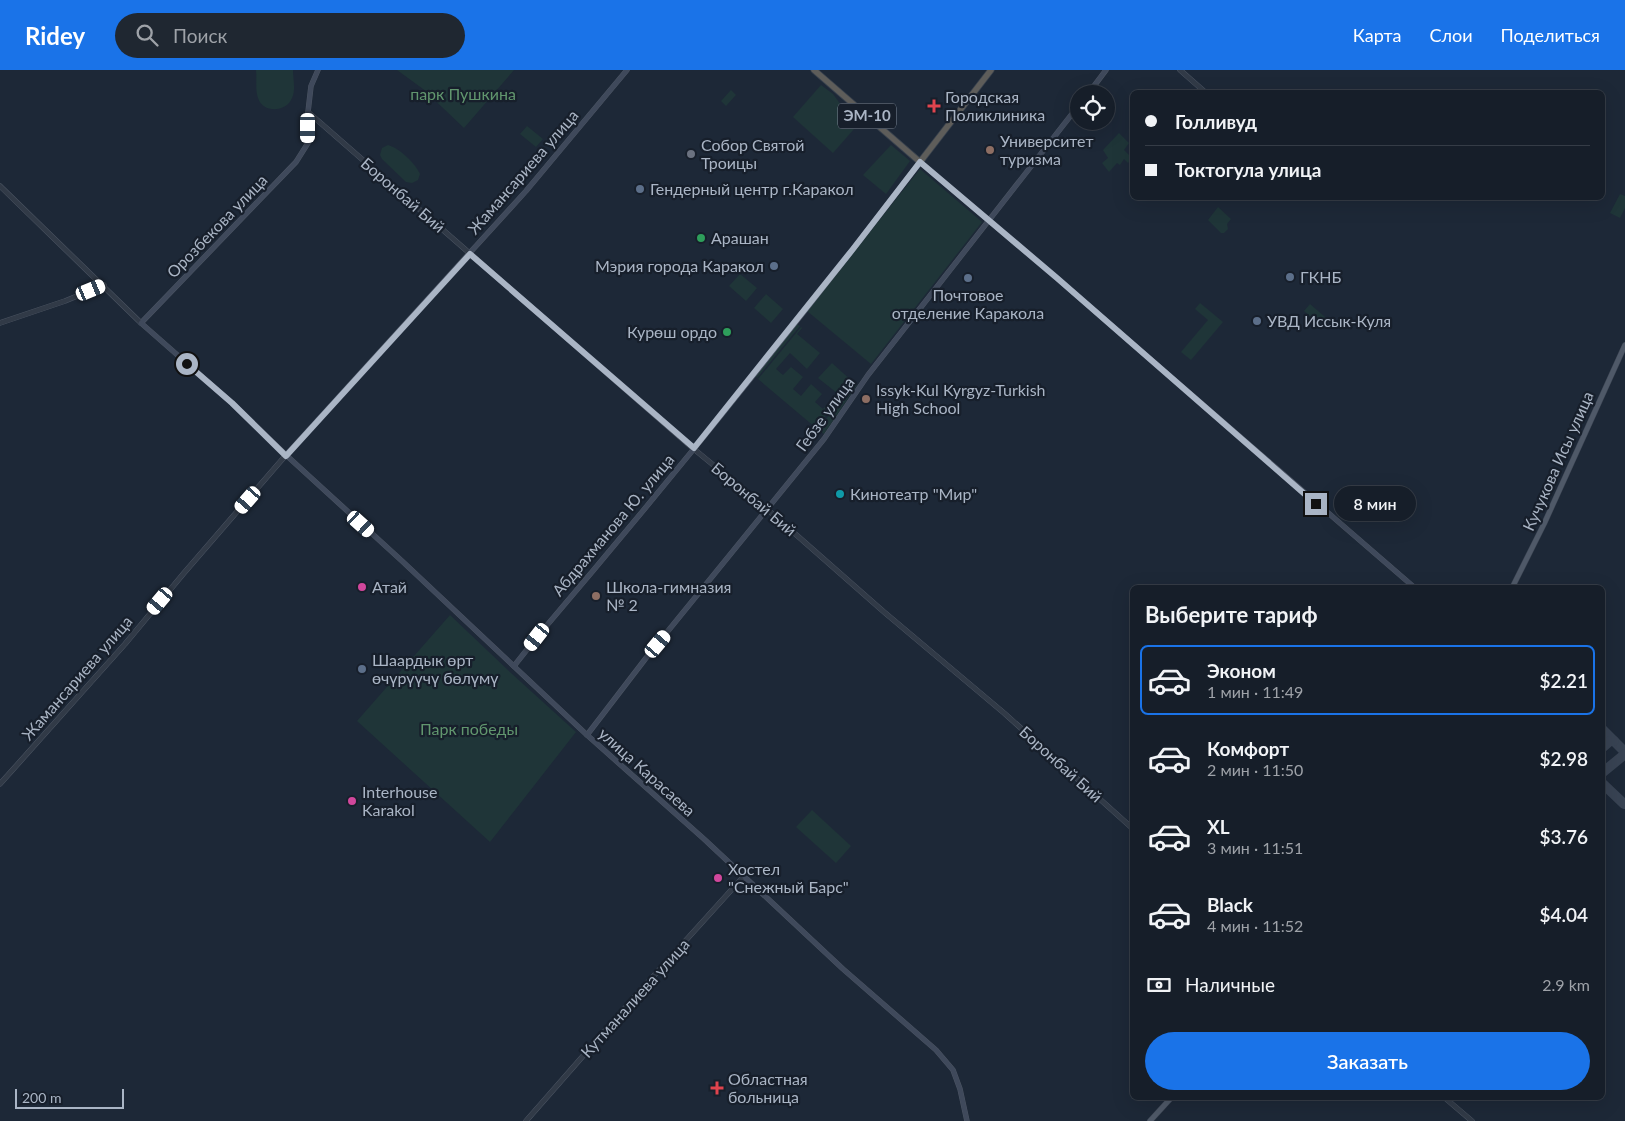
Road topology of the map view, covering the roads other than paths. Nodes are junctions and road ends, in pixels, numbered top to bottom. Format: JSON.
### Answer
{"nodes":[{"id":1,"x":318,"y":70,"type":"edge"},
{"id":2,"x":627,"y":70,"type":"edge"},
{"id":3,"x":814,"y":70,"type":"edge"},
{"id":4,"x":991,"y":70,"type":"edge"},
{"id":5,"x":1106,"y":70,"type":"edge"},
{"id":6,"x":1180,"y":70,"type":"edge"},
{"id":7,"x":1095,"y":85,"type":"edge"},
{"id":8,"x":1203,"y":90,"type":"edge"},
{"id":9,"x":308,"y":112,"type":"junction"},
{"id":10,"x":1070,"y":116,"type":"edge"},
{"id":11,"x":920,"y":162,"type":"junction"},
{"id":12,"x":0,"y":186,"type":"edge"},
{"id":13,"x":988,"y":220,"type":"junction"},
{"id":14,"x":470,"y":254,"type":"junction"},
{"id":15,"x":104,"y":285,"type":"junction"},
{"id":16,"x":0,"y":323,"type":"edge"},
{"id":17,"x":141,"y":323,"type":"junction"},
{"id":18,"x":1625,"y":344,"type":"edge"},
{"id":19,"x":694,"y":448,"type":"junction"},
{"id":20,"x":286,"y":456,"type":"junction"},
{"id":21,"x":768,"y":510,"type":"junction"},
{"id":22,"x":1412,"y":585,"type":"edge"},
{"id":23,"x":1514,"y":585,"type":"edge"},
{"id":24,"x":514,"y":666,"type":"junction"},
{"id":25,"x":587,"y":734,"type":"junction"},
{"id":26,"x":0,"y":784,"type":"edge"},
{"id":27,"x":1130,"y":826,"type":"edge"},
{"id":28,"x":744,"y":876,"type":"junction"},
{"id":29,"x":1168,"y":1100,"type":"edge"},
{"id":30,"x":1447,"y":1100,"type":"edge"},
{"id":31,"x":526,"y":1121,"type":"edge"},
{"id":32,"x":967,"y":1121,"type":"edge"},
{"id":33,"x":1150,"y":1121,"type":"edge"},
{"id":34,"x":1472,"y":1121,"type":"edge"}],
"edges":[{"from":1,"to":9,"type":"main road"},
{"from":2,"to":14,"type":"main road","name":"Жамансариева улица"},
{"from":3,"to":11,"type":"highway","number":"ЭМ-10"},
{"from":4,"to":11,"type":"highway","name":"Абдрахманова Ю. улица"},
{"from":5,"to":7,"type":"main road"},
{"from":6,"to":8,"type":"street"},
{"from":9,"to":14,"type":"street","name":"Боронбай Бий"},
{"from":9,"to":17,"type":"main road","name":"Орозбекова улица"},
{"from":10,"to":13,"type":"main road","name":"Гебзе улица"},
{"from":11,"to":13,"type":"main road"},
{"from":11,"to":19,"type":"main road","name":"Абдрахманова Ю. улица"},
{"from":12,"to":15,"type":"street"},
{"from":13,"to":21,"type":"main road","name":"Гебзе улица"},
{"from":13,"to":22,"type":"main road"},
{"from":14,"to":19,"type":"street","name":"Боронбай Бий"},
{"from":14,"to":20,"type":"main road","name":"Жамансариева улица"},
{"from":15,"to":16,"type":"street"},
{"from":15,"to":17,"type":"street"},
{"from":17,"to":20,"type":"main road","name":"улица Карасаева"},
{"from":18,"to":23,"type":"main road","name":"Кучукова Исы улица"},
{"from":19,"to":21,"type":"street","name":"Боронбай Бий"},
{"from":19,"to":24,"type":"main road","name":"Абдрахманова Ю. улица"},
{"from":20,"to":24,"type":"main road","name":"улица Карасаева"},
{"from":20,"to":26,"type":"street","name":"Жамансариева улица"},
{"from":21,"to":25,"type":"main road","name":"Гебзе улица"},
{"from":21,"to":27,"type":"street","name":"Боронбай Бий"},
{"from":24,"to":25,"type":"main road","name":"улица Карасаева"},
{"from":25,"to":28,"type":"main road","name":"улица Карасаева"},
{"from":28,"to":31,"type":"street","name":"Кутманалиева улица"},
{"from":28,"to":32,"type":"main road","name":"улица Карасаева"},
{"from":29,"to":33,"type":"main road"},
{"from":30,"to":34,"type":"street"}]}
